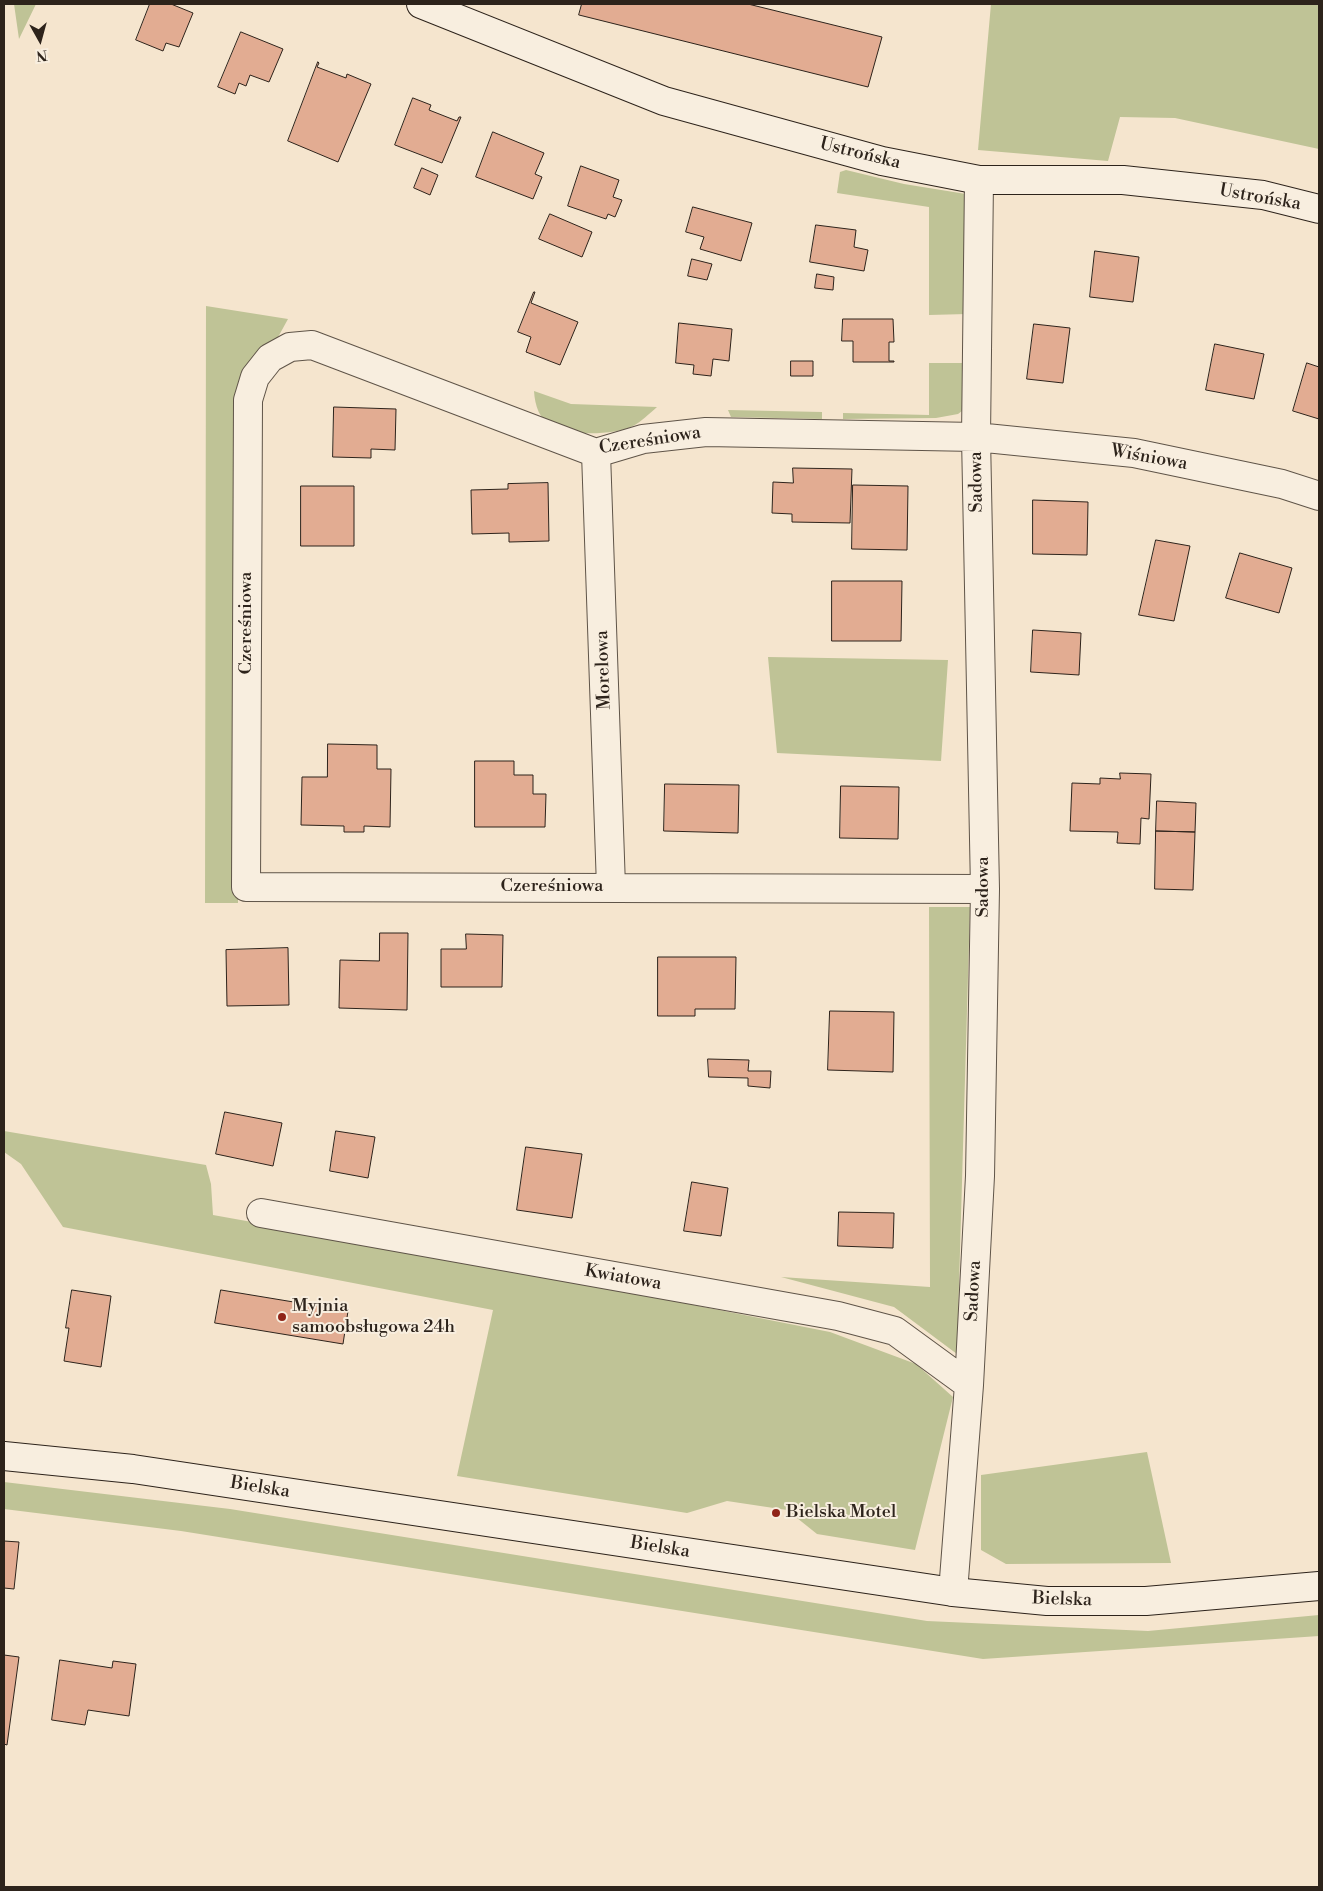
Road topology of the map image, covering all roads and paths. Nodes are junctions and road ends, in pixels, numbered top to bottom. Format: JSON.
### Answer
{"nodes":[{"id":1,"x":420,"y":4,"type":"edge"},
{"id":2,"x":979,"y":180,"type":"junction"},
{"id":3,"x":1319,"y":209,"type":"edge"},
{"id":4,"x":976,"y":437,"type":"junction"},
{"id":5,"x":596,"y":453,"type":"junction"},
{"id":6,"x":1319,"y":496,"type":"edge"},
{"id":7,"x":611,"y":887,"type":"junction"},
{"id":8,"x":985,"y":889,"type":"junction"},
{"id":9,"x":261,"y":1213,"type":"dead end"},
{"id":10,"x":969,"y":1385,"type":"junction"},
{"id":11,"x":4,"y":1456,"type":"edge"},
{"id":12,"x":1319,"y":1586,"type":"edge"},
{"id":13,"x":953,"y":1592,"type":"junction"}],
"edges":[{"from":1,"to":2,"type":"street","name":"Ustrońska"},
{"from":2,"to":3,"type":"street","name":"Ustrońska"},
{"from":2,"to":4,"type":"street","name":"Sadowa"},
{"from":4,"to":5,"type":"street","name":"Czereśniowa"},
{"from":4,"to":6,"type":"street","name":"Wiśniowa"},
{"from":4,"to":8,"type":"street","name":"Sadowa"},
{"from":5,"to":7,"type":"street","name":"Morelowa"},
{"from":5,"to":7,"type":"street","name":"Czereśniowa"},
{"from":7,"to":8,"type":"street","name":"Czereśniowa"},
{"from":8,"to":10,"type":"street","name":"Sadowa"},
{"from":9,"to":10,"type":"street","name":"Kwiatowa"},
{"from":10,"to":13,"type":"street","name":"Sadowa"},
{"from":11,"to":13,"type":"street","name":"Bielska"},
{"from":12,"to":13,"type":"street","name":"Bielska"}]}
